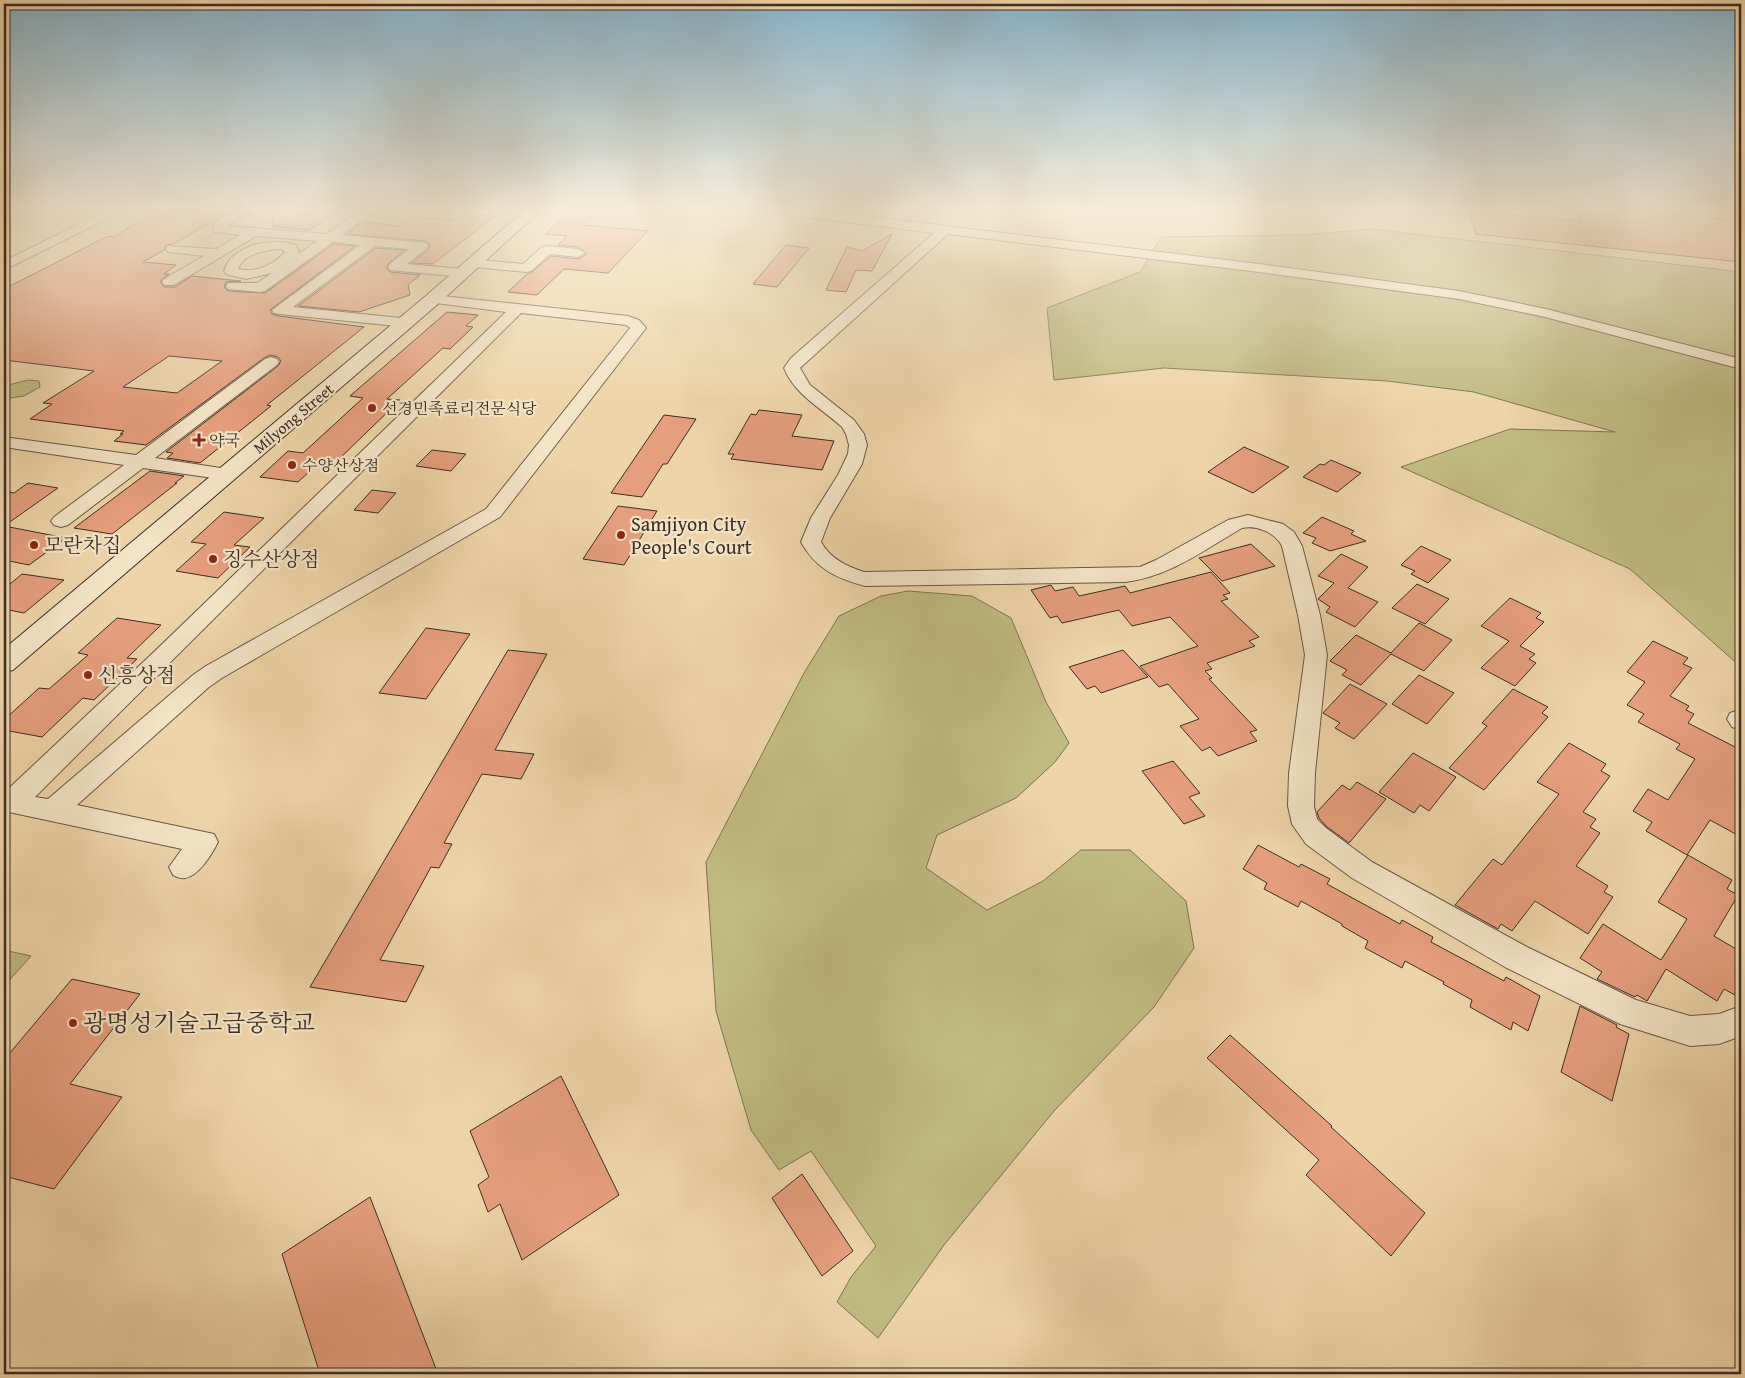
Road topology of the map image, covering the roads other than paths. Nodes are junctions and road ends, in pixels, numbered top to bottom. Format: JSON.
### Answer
{"nodes":[{"id":1,"x":184,"y":273,"type":"edge"},
{"id":2,"x":273,"y":273,"type":"edge"},
{"id":3,"x":329,"y":273,"type":"edge"},
{"id":4,"x":463,"y":273,"type":"edge"},
{"id":5,"x":896,"y":273,"type":"edge"},
{"id":6,"x":1298,"y":273,"type":"edge"},
{"id":7,"x":170,"y":282,"type":"dead end"},
{"id":8,"x":233,"y":286,"type":"dead end"},
{"id":9,"x":433,"y":299,"type":"junction"},
{"id":10,"x":517,"y":309,"type":"junction"},
{"id":11,"x":406,"y":322,"type":"junction"},
{"id":12,"x":271,"y":362,"type":"dead end"},
{"id":13,"x":1741,"y":364,"type":"edge"},
{"id":14,"x":4,"y":442,"type":"edge"},
{"id":15,"x":141,"y":462,"type":"junction"},
{"id":16,"x":227,"y":474,"type":"junction"},
{"id":17,"x":61,"y":521,"type":"dead end"},
{"id":18,"x":4,"y":663,"type":"edge"},
{"id":19,"x":7,"y":802,"type":"edge"},
{"id":20,"x":53,"y":811,"type":"junction"},
{"id":21,"x":183,"y":867,"type":"dead end"},
{"id":22,"x":1741,"y":1021,"type":"edge"}],
"edges":[{"from":1,"to":7,"type":"street"},
{"from":2,"to":8,"type":"street"},
{"from":3,"to":11,"type":"street"},
{"from":4,"to":9,"type":"main road","name":"Milyong Street"},
{"from":5,"to":22,"type":"street"},
{"from":6,"to":13,"type":"street"},
{"from":9,"to":10,"type":"street"},
{"from":9,"to":11,"type":"main road","name":"Milyong Street"},
{"from":10,"to":19,"type":"street"},
{"from":10,"to":20,"type":"street"},
{"from":11,"to":16,"type":"main road","name":"Milyong Street"},
{"from":12,"to":15,"type":"street"},
{"from":14,"to":15,"type":"street"},
{"from":15,"to":16,"type":"street"},
{"from":15,"to":17,"type":"street"},
{"from":16,"to":18,"type":"main road","name":"Milyong Street"},
{"from":19,"to":20,"type":"street"},
{"from":20,"to":21,"type":"street"}]}
